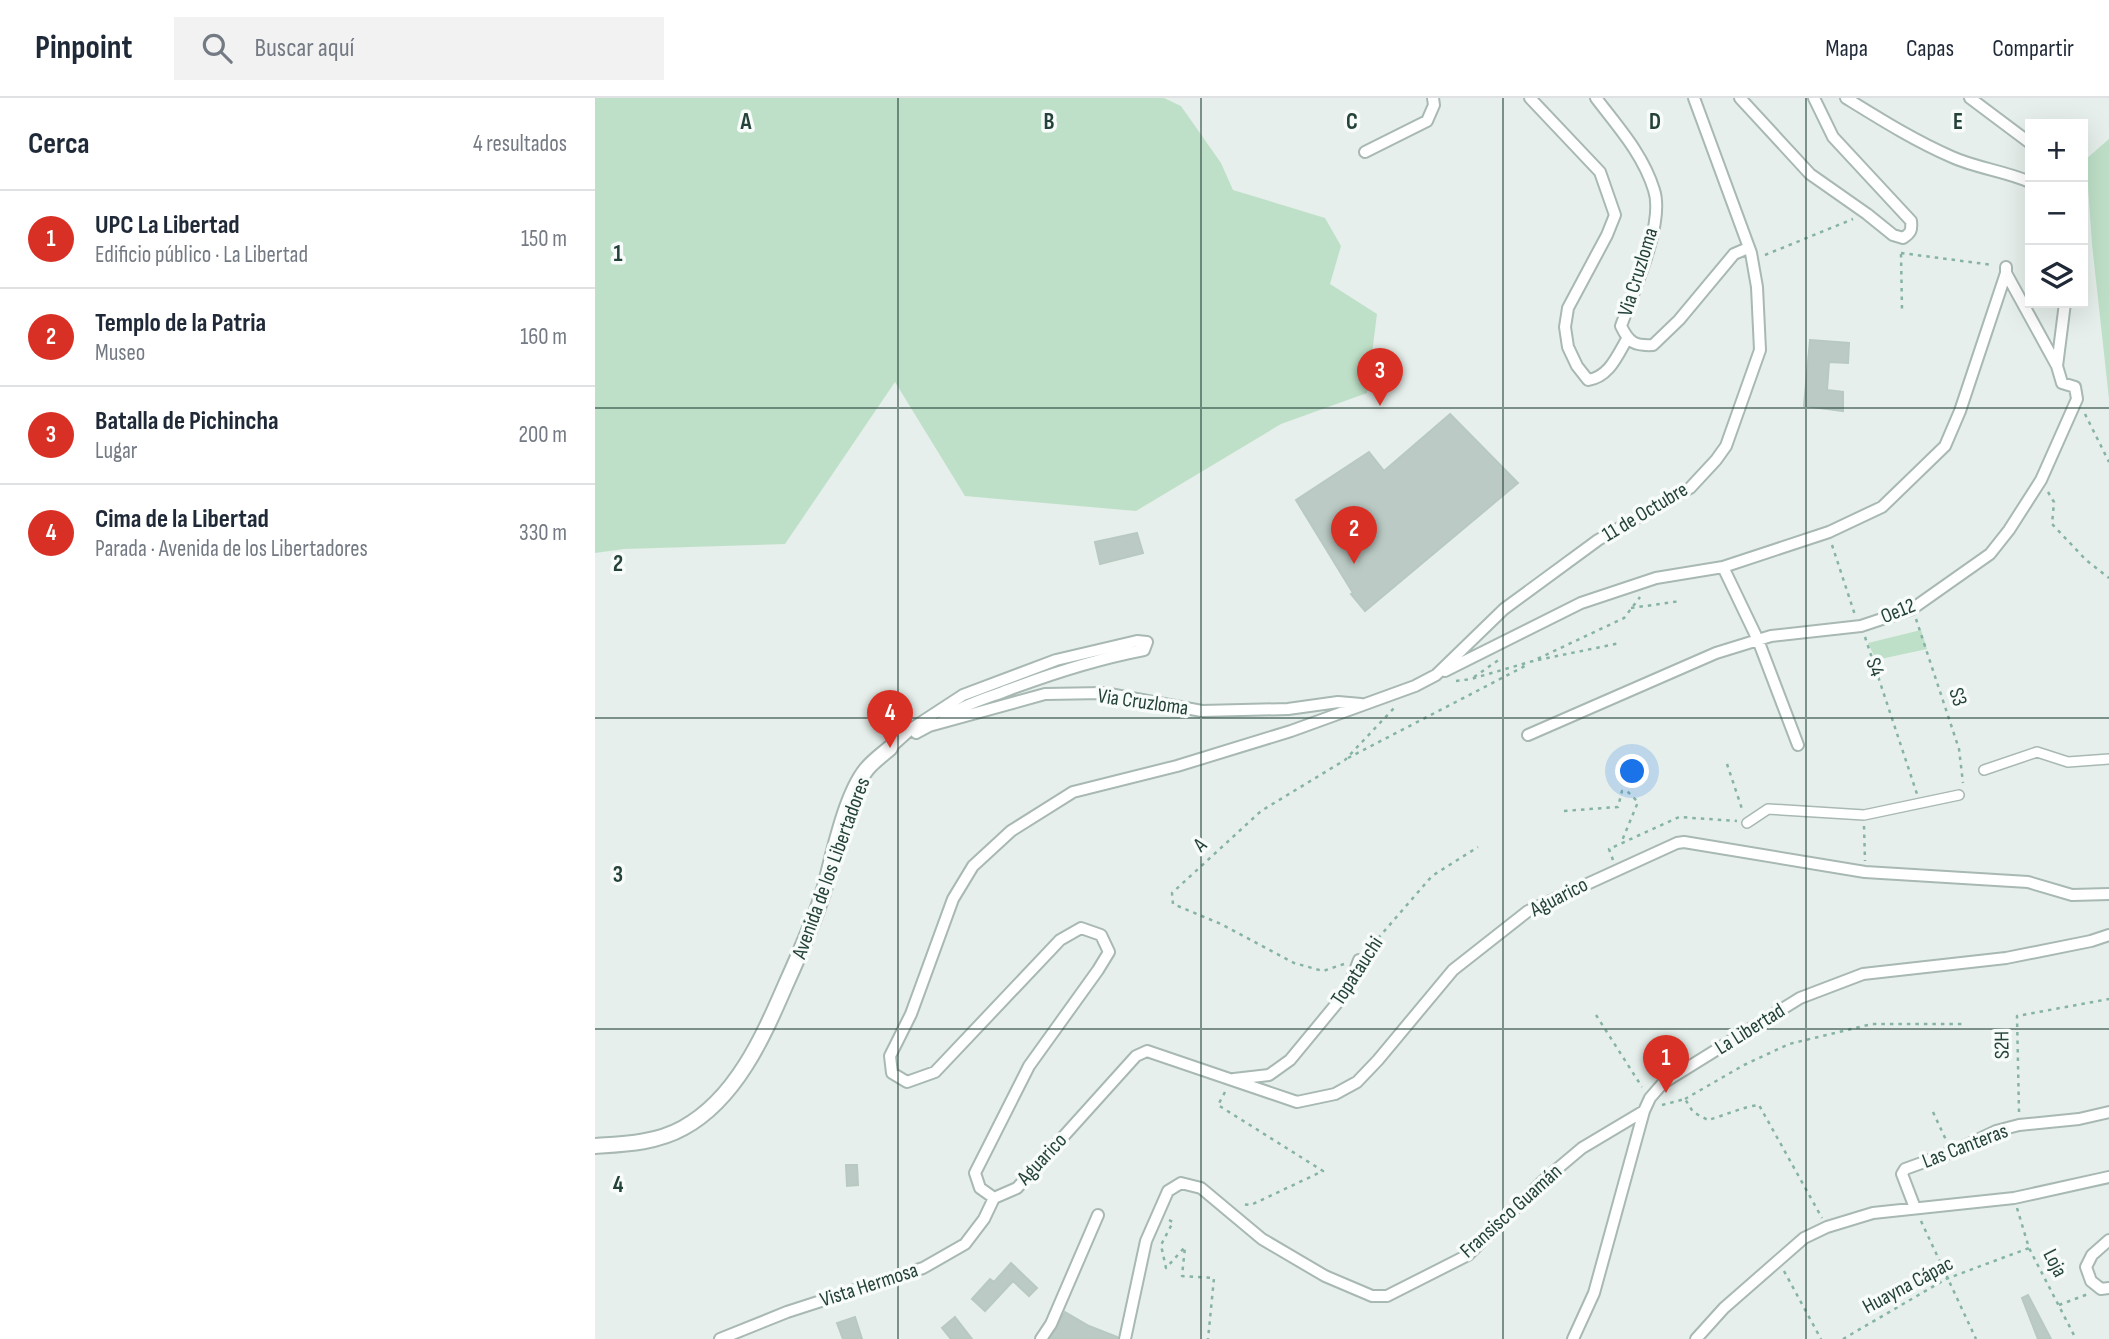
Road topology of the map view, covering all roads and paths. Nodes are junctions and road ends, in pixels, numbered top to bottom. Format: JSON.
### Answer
{"nodes":[{"id":1,"x":1433,"y":98,"type":"edge"},
{"id":2,"x":1530,"y":98,"type":"edge"},
{"id":3,"x":1596,"y":98,"type":"edge"},
{"id":4,"x":1694,"y":98,"type":"edge"},
{"id":5,"x":1740,"y":98,"type":"edge"},
{"id":6,"x":1814,"y":98,"type":"edge"},
{"id":7,"x":1846,"y":98,"type":"edge"},
{"id":8,"x":1970,"y":98,"type":"edge"},
{"id":9,"x":2025,"y":139,"type":"edge"},
{"id":10,"x":1365,"y":152,"type":"dead end"},
{"id":11,"x":2025,"y":180,"type":"edge"},
{"id":12,"x":1867,"y":214,"type":"junction"},
{"id":13,"x":1903,"y":238,"type":"junction"},
{"id":14,"x":1748,"y":247,"type":"junction"},
{"id":15,"x":1901,"y":253,"type":"junction"},
{"id":16,"x":1753,"y":260,"type":"junction"},
{"id":17,"x":2006,"y":270,"type":"junction"},
{"id":18,"x":2064,"y":308,"type":"edge"},
{"id":19,"x":1902,"y":310,"type":"dead end"},
{"id":20,"x":1627,"y":339,"type":"junction"},
{"id":21,"x":2057,"y":366,"type":"junction"},
{"id":22,"x":2077,"y":398,"type":"junction"},
{"id":23,"x":2109,"y":461,"type":"edge"},
{"id":24,"x":2041,"y":480,"type":"junction"},
{"id":25,"x":1829,"y":532,"type":"junction"},
{"id":26,"x":1723,"y":566,"type":"junction"},
{"id":27,"x":1656,"y":578,"type":"junction"},
{"id":28,"x":2109,"y":578,"type":"edge"},
{"id":29,"x":1681,"y":601,"type":"dead end"},
{"id":30,"x":1631,"y":608,"type":"junction"},
{"id":31,"x":1912,"y":609,"type":"junction"},
{"id":32,"x":1861,"y":626,"type":"junction"},
{"id":33,"x":1758,"y":640,"type":"junction"},
{"id":34,"x":1620,"y":642,"type":"dead end"},
{"id":35,"x":1533,"y":662,"type":"junction"},
{"id":36,"x":1436,"y":675,"type":"junction"},
{"id":37,"x":1449,"y":682,"type":"dead end"},
{"id":38,"x":1364,"y":705,"type":"junction"},
{"id":39,"x":1397,"y":705,"type":"dead end"},
{"id":40,"x":940,"y":723,"type":"junction"},
{"id":41,"x":1528,"y":735,"type":"dead end"},
{"id":42,"x":1798,"y":746,"type":"dead end"},
{"id":43,"x":890,"y":748,"type":"junction"},
{"id":44,"x":2109,"y":759,"type":"edge"},
{"id":45,"x":1345,"y":760,"type":"junction"},
{"id":46,"x":1727,"y":764,"type":"dead end"},
{"id":47,"x":1985,"y":770,"type":"dead end"},
{"id":48,"x":1959,"y":795,"type":"joint"},
{"id":49,"x":1920,"y":803,"type":"junction"},
{"id":50,"x":1564,"y":811,"type":"dead end"},
{"id":51,"x":1864,"y":815,"type":"junction"},
{"id":52,"x":1747,"y":823,"type":"junction"},
{"id":53,"x":1621,"y":843,"type":"junction"},
{"id":54,"x":1478,"y":847,"type":"dead end"},
{"id":55,"x":1616,"y":869,"type":"junction"},
{"id":56,"x":1865,"y":872,"type":"junction"},
{"id":57,"x":2109,"y":894,"type":"edge"},
{"id":58,"x":2109,"y":935,"type":"edge"},
{"id":59,"x":1359,"y":960,"type":"junction"},
{"id":60,"x":2109,"y":999,"type":"edge"},
{"id":61,"x":1596,"y":1015,"type":"dead end"},
{"id":62,"x":1965,"y":1024,"type":"dead end"},
{"id":63,"x":1231,"y":1080,"type":"junction"},
{"id":64,"x":1650,"y":1098,"type":"junction"},
{"id":65,"x":1685,"y":1099,"type":"junction"},
{"id":66,"x":1644,"y":1111,"type":"junction"},
{"id":67,"x":1933,"y":1112,"type":"dead end"},
{"id":68,"x":2109,"y":1112,"type":"edge"},
{"id":69,"x":2019,"y":1125,"type":"junction"},
{"id":70,"x":595,"y":1146,"type":"edge"},
{"id":71,"x":1952,"y":1152,"type":"junction"},
{"id":72,"x":2109,"y":1177,"type":"edge"},
{"id":73,"x":994,"y":1198,"type":"junction"},
{"id":74,"x":2014,"y":1198,"type":"junction"},
{"id":75,"x":1239,"y":1204,"type":"dead end"},
{"id":76,"x":1915,"y":1208,"type":"junction"},
{"id":77,"x":1158,"y":1212,"type":"junction"},
{"id":78,"x":1098,"y":1215,"type":"dead end"},
{"id":79,"x":1827,"y":1227,"type":"junction"},
{"id":80,"x":2109,"y":1240,"type":"edge"},
{"id":81,"x":2029,"y":1248,"type":"junction"},
{"id":82,"x":1778,"y":1262,"type":"junction"},
{"id":83,"x":1946,"y":1279,"type":"junction"},
{"id":84,"x":2105,"y":1289,"type":"edge"},
{"id":85,"x":2059,"y":1305,"type":"junction"},
{"id":86,"x":720,"y":1339,"type":"edge"},
{"id":87,"x":1041,"y":1339,"type":"edge"},
{"id":88,"x":1125,"y":1339,"type":"edge"},
{"id":89,"x":1208,"y":1339,"type":"edge"},
{"id":90,"x":1573,"y":1339,"type":"edge"},
{"id":91,"x":1696,"y":1339,"type":"edge"},
{"id":92,"x":1821,"y":1339,"type":"edge"},
{"id":93,"x":1843,"y":1339,"type":"edge"},
{"id":94,"x":1976,"y":1339,"type":"edge"},
{"id":95,"x":2076,"y":1339,"type":"edge"}],
"edges":[{"from":1,"to":10,"type":"street"},
{"from":2,"to":20,"type":"street"},
{"from":3,"to":20,"type":"street","name":"Via Cruzloma"},
{"from":4,"to":14,"type":"street","name":"11 de Octubre"},
{"from":5,"to":12,"type":"street"},
{"from":6,"to":13,"type":"street"},
{"from":7,"to":11,"type":"street"},
{"from":8,"to":9,"type":"street"},
{"from":12,"to":13,"type":"street"},
{"from":12,"to":16,"type":"path"},
{"from":13,"to":15,"type":"path"},
{"from":14,"to":16,"type":"street","name":"11 de Octubre"},
{"from":14,"to":20,"type":"street","name":"Via Cruzloma"},
{"from":15,"to":17,"type":"path"},
{"from":15,"to":19,"type":"path"},
{"from":16,"to":36,"type":"street","name":"11 de Octubre"},
{"from":17,"to":21,"type":"street"},
{"from":17,"to":25,"type":"street"},
{"from":18,"to":21,"type":"street"},
{"from":21,"to":22,"type":"street"},
{"from":22,"to":23,"type":"path"},
{"from":22,"to":24,"type":"street","name":"Oe12"},
{"from":24,"to":28,"type":"path"},
{"from":24,"to":31,"type":"street","name":"Oe12"},
{"from":25,"to":26,"type":"street"},
{"from":25,"to":32,"type":"path","name":"S4"},
{"from":26,"to":27,"type":"street"},
{"from":26,"to":33,"type":"street"},
{"from":27,"to":30,"type":"path"},
{"from":27,"to":36,"type":"street"},
{"from":29,"to":30,"type":"path"},
{"from":30,"to":35,"type":"path"},
{"from":31,"to":32,"type":"street","name":"Oe12"},
{"from":31,"to":48,"type":"path","name":"S3"},
{"from":32,"to":33,"type":"street","name":"Oe12"},
{"from":32,"to":49,"type":"path","name":"S4"},
{"from":33,"to":41,"type":"street","name":"Oe12"},
{"from":33,"to":42,"type":"street"},
{"from":34,"to":35,"type":"path"},
{"from":35,"to":37,"type":"path"},
{"from":35,"to":45,"type":"path"},
{"from":36,"to":38,"type":"street","name":"11 de Octubre"},
{"from":38,"to":40,"type":"street","name":"Via Cruzloma"},
{"from":38,"to":73,"type":"street","name":"Aguarico"},
{"from":39,"to":45,"type":"path","name":"A"},
{"from":40,"to":43,"type":"street","name":"Via Cruzloma"},
{"from":40,"to":43,"type":"street","name":"Avenida de los Libertadores"},
{"from":43,"to":70,"type":"street","name":"Avenida de los Libertadores"},
{"from":44,"to":47,"type":"street"},
{"from":45,"to":59,"type":"path","name":"A"},
{"from":46,"to":52,"type":"path"},
{"from":48,"to":49,"type":"street"},
{"from":49,"to":51,"type":"street"},
{"from":50,"to":53,"type":"path"},
{"from":51,"to":52,"type":"street"},
{"from":51,"to":56,"type":"path"},
{"from":52,"to":53,"type":"path"},
{"from":53,"to":55,"type":"path"},
{"from":54,"to":59,"type":"path","name":"Topatauchi"},
{"from":55,"to":56,"type":"street","name":"Aguarico"},
{"from":55,"to":63,"type":"street","name":"Aguarico"},
{"from":56,"to":57,"type":"street","name":"Aguarico"},
{"from":58,"to":64,"type":"street","name":"La Libertad"},
{"from":59,"to":63,"type":"street","name":"Topatauchi"},
{"from":60,"to":69,"type":"path","name":"S2H"},
{"from":61,"to":64,"type":"path"},
{"from":62,"to":65,"type":"path"},
{"from":63,"to":73,"type":"street","name":"Aguarico"},
{"from":63,"to":75,"type":"path"},
{"from":64,"to":66,"type":"street","name":"La Libertad"},
{"from":65,"to":66,"type":"path"},
{"from":65,"to":79,"type":"path"},
{"from":66,"to":77,"type":"street","name":"Fransisco Guamán"},
{"from":66,"to":90,"type":"street","name":"La Libertad"},
{"from":67,"to":71,"type":"path"},
{"from":68,"to":69,"type":"street","name":"Las Canteras"},
{"from":69,"to":71,"type":"street","name":"Las Canteras"},
{"from":71,"to":76,"type":"street","name":"Las Canteras"},
{"from":72,"to":74,"type":"street"},
{"from":73,"to":86,"type":"street","name":"Vista Hermosa"},
{"from":74,"to":76,"type":"street"},
{"from":74,"to":81,"type":"path","name":"Loja"},
{"from":76,"to":79,"type":"street"},
{"from":76,"to":83,"type":"path"},
{"from":77,"to":88,"type":"street","name":"Fransisco Guamán"},
{"from":77,"to":89,"type":"path"},
{"from":78,"to":87,"type":"street"},
{"from":79,"to":82,"type":"street"},
{"from":80,"to":84,"type":"street"},
{"from":81,"to":83,"type":"path","name":"Huayna Cápac"},
{"from":81,"to":85,"type":"path","name":"Loja"},
{"from":82,"to":91,"type":"street"},
{"from":82,"to":92,"type":"path"},
{"from":83,"to":93,"type":"path","name":"Huayna Cápac"},
{"from":83,"to":94,"type":"path"},
{"from":84,"to":85,"type":"path"},
{"from":85,"to":95,"type":"path","name":"Loja"}]}
